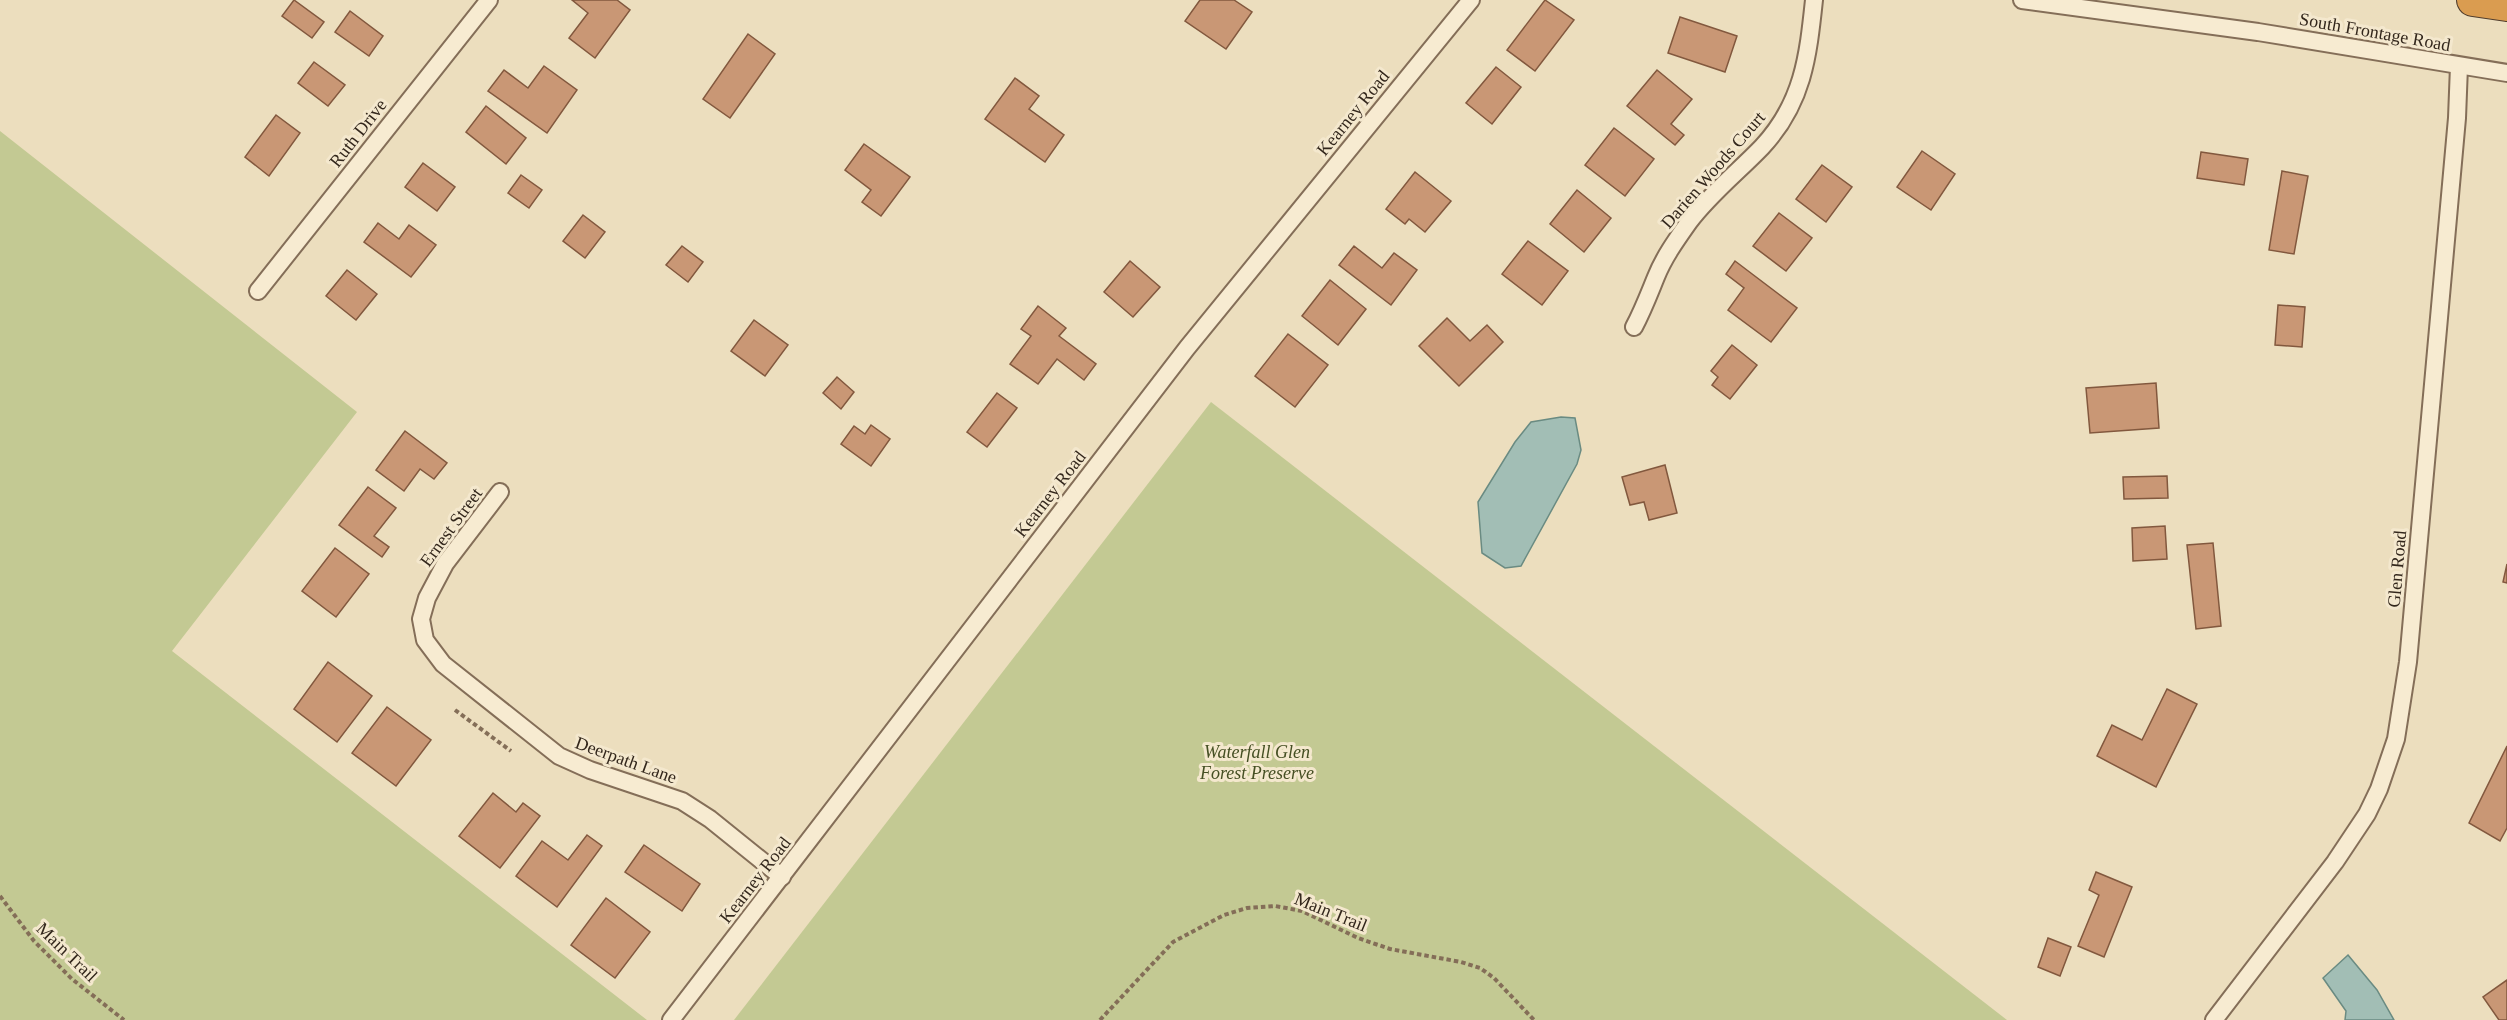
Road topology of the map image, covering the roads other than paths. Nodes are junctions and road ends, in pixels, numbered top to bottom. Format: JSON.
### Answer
{"nodes":[{"id":1,"x":489,"y":0,"type":"edge"},
{"id":2,"x":1471,"y":0,"type":"edge"},
{"id":3,"x":1814,"y":0,"type":"edge"},
{"id":4,"x":2022,"y":0,"type":"edge"},
{"id":5,"x":2473,"y":0,"type":"edge"},
{"id":6,"x":2507,"y":5,"type":"edge"},
{"id":7,"x":2459,"y":66,"type":"junction"},
{"id":8,"x":2507,"y":73,"type":"edge"},
{"id":9,"x":258,"y":291,"type":"dead end"},
{"id":10,"x":1634,"y":327,"type":"dead end"},
{"id":11,"x":500,"y":492,"type":"dead end"},
{"id":12,"x":421,"y":618,"type":"joint"},
{"id":13,"x":782,"y":877,"type":"junction"},
{"id":14,"x":671,"y":1020,"type":"edge"},
{"id":15,"x":2214,"y":1020,"type":"edge"}],
"edges":[{"from":1,"to":9,"type":"street","name":"Ruth Drive"},
{"from":2,"to":13,"type":"street","name":"Kearney Road"},
{"from":3,"to":10,"type":"street","name":"Darien Woods Court"},
{"from":4,"to":7,"type":"street","name":"South Frontage Road"},
{"from":5,"to":6,"type":"highway"},
{"from":7,"to":8,"type":"street","name":"South Frontage Road"},
{"from":7,"to":15,"type":"street","name":"Glen Road"},
{"from":11,"to":12,"type":"street","name":"Ernest Street"},
{"from":12,"to":13,"type":"street","name":"Deerpath Lane"},
{"from":13,"to":14,"type":"street","name":"Kearney Road"}]}
